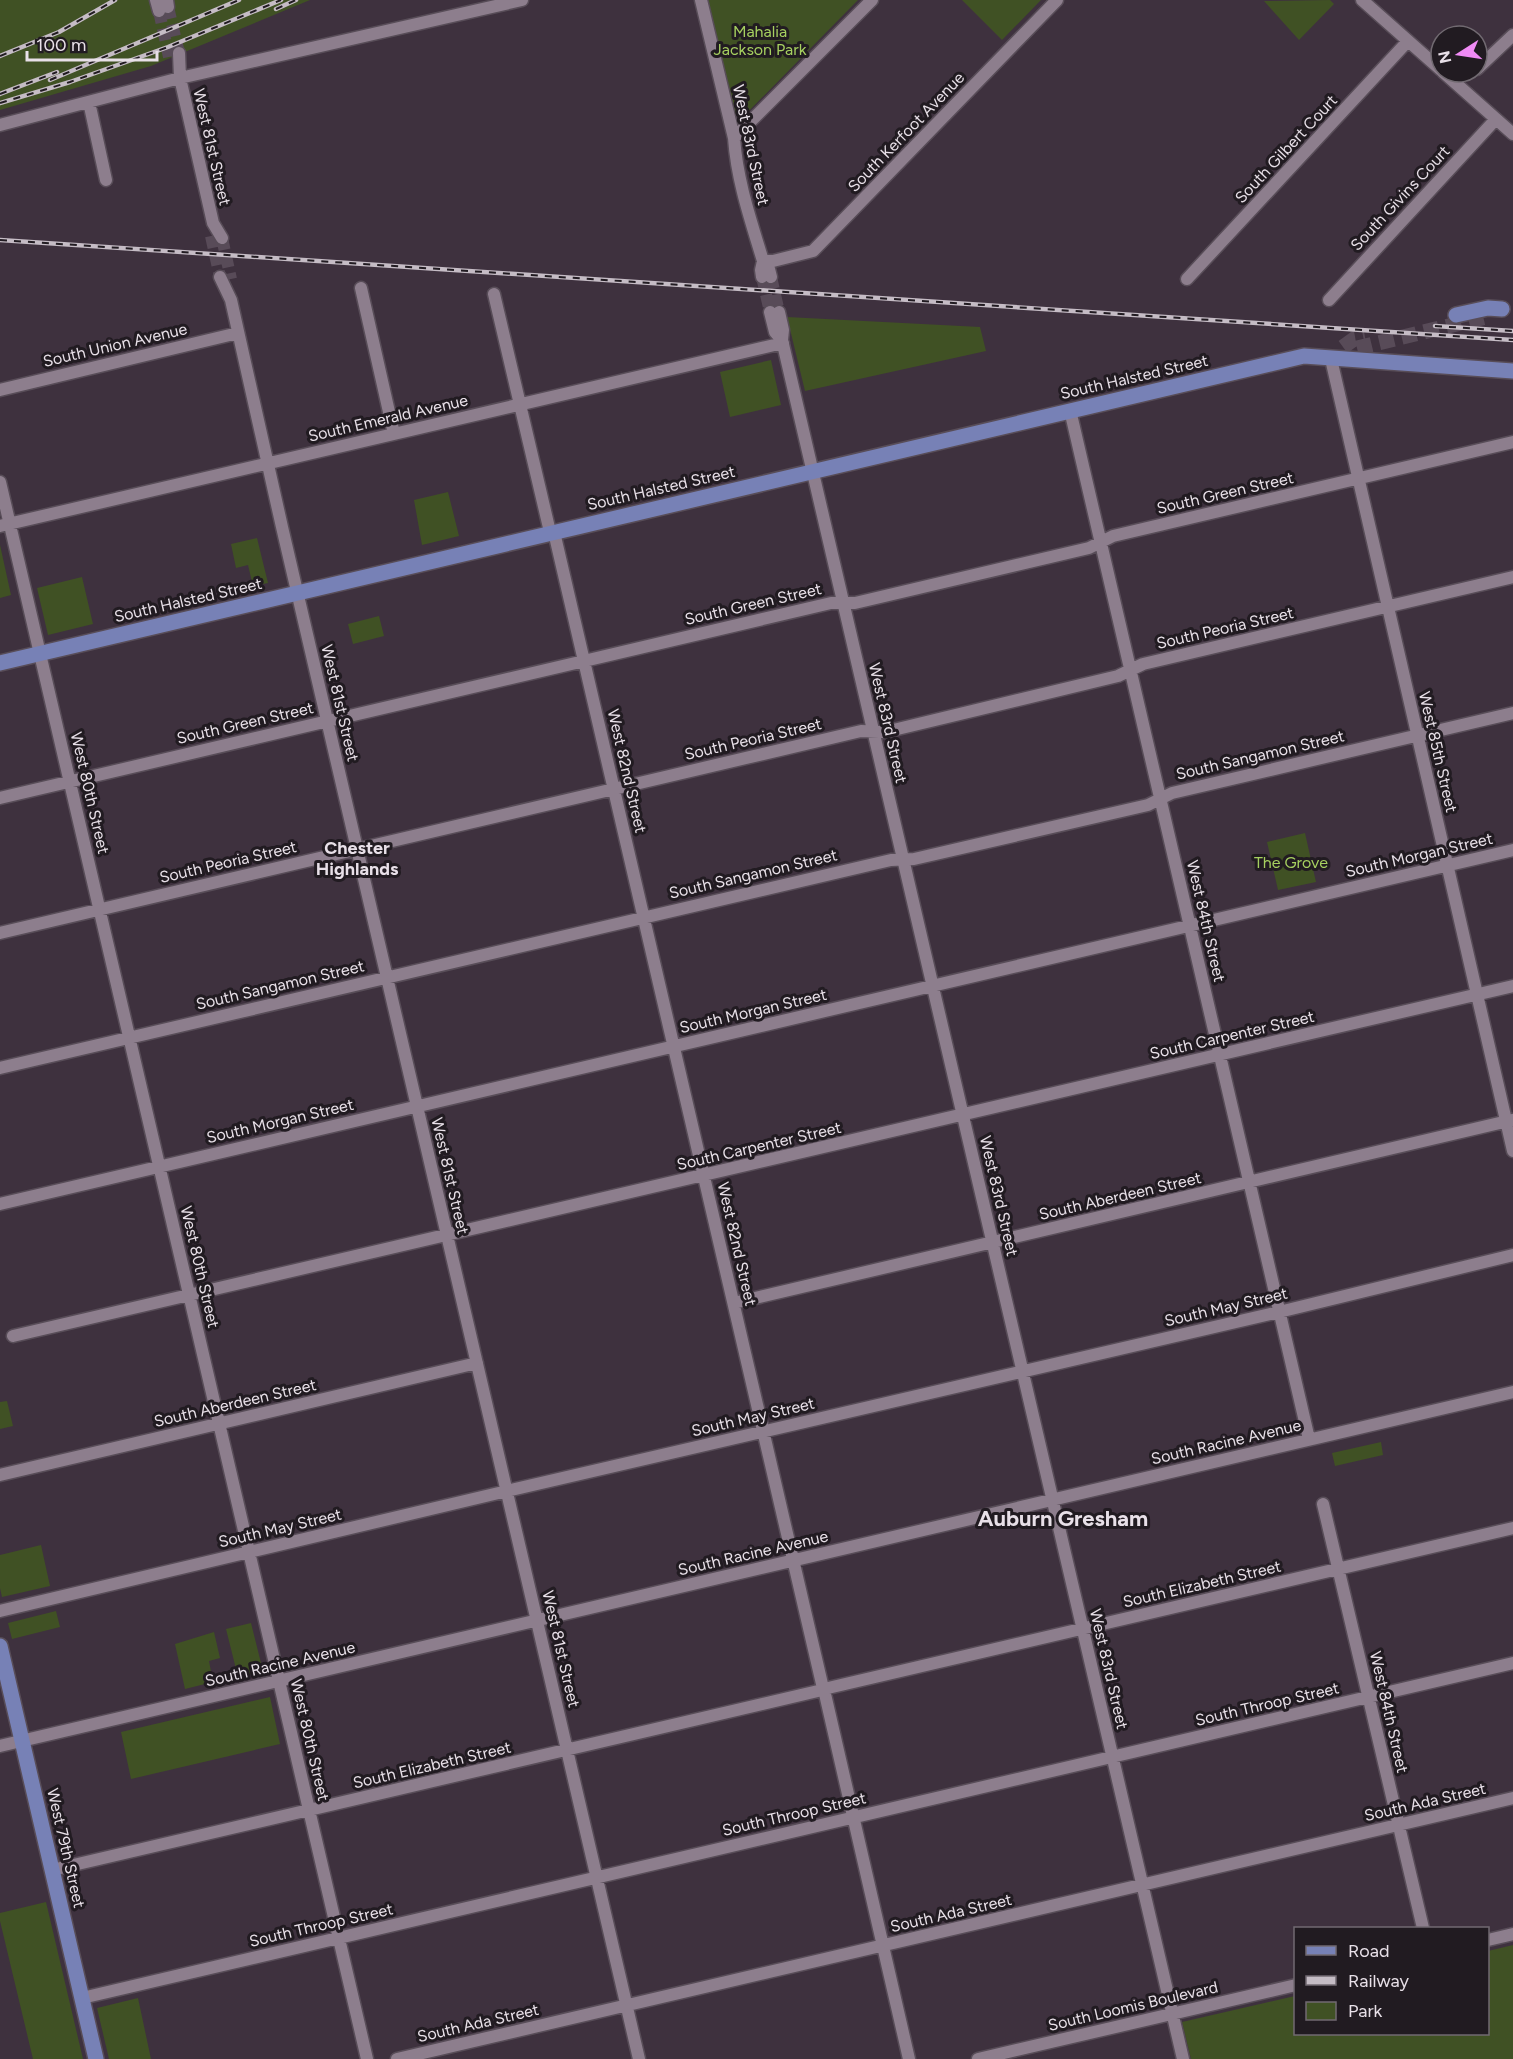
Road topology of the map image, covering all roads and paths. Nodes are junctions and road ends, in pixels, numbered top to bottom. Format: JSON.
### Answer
{"nodes":[{"id":1,"x":522,"y":0,"type":"edge"},
{"id":2,"x":701,"y":0,"type":"edge"},
{"id":3,"x":872,"y":0,"type":"edge"},
{"id":4,"x":1057,"y":0,"type":"edge"},
{"id":5,"x":1362,"y":0,"type":"edge"},
{"id":6,"x":1513,"y":35,"type":"edge"},
{"id":7,"x":1408,"y":41,"type":"junction"},
{"id":8,"x":174,"y":55,"type":"tunnel mouth"},
{"id":9,"x":1489,"y":58,"type":"edge"},
{"id":10,"x":1429,"y":60,"type":"edge"},
{"id":11,"x":180,"y":78,"type":"junction"},
{"id":12,"x":1457,"y":84,"type":"edge"},
{"id":13,"x":1459,"y":86,"type":"joint"},
{"id":14,"x":89,"y":102,"type":"junction"},
{"id":15,"x":1496,"y":119,"type":"junction"},
{"id":16,"x":0,"y":125,"type":"edge"},
{"id":17,"x":1513,"y":134,"type":"edge"},
{"id":18,"x":735,"y":138,"type":"junction"},
{"id":19,"x":106,"y":180,"type":"dead end"},
{"id":20,"x":217,"y":237,"type":"tunnel mouth"},
{"id":21,"x":764,"y":261,"type":"junction"},
{"id":22,"x":767,"y":277,"type":"tunnel mouth"},
{"id":23,"x":226,"y":278,"type":"tunnel mouth"},
{"id":24,"x":1187,"y":279,"type":"dead end"},
{"id":25,"x":361,"y":288,"type":"dead end"},
{"id":26,"x":494,"y":294,"type":"dead end"},
{"id":27,"x":1329,"y":300,"type":"dead end"},
{"id":28,"x":1502,"y":311,"type":"edge"},
{"id":29,"x":775,"y":312,"type":"tunnel mouth"},
{"id":30,"x":1456,"y":315,"type":"dead end"},
{"id":31,"x":238,"y":333,"type":"junction"},
{"id":32,"x":783,"y":342,"type":"junction"},
{"id":33,"x":1350,"y":348,"type":"tunnel mouth"},
{"id":34,"x":1331,"y":359,"type":"junction"},
{"id":35,"x":1513,"y":371,"type":"edge"},
{"id":36,"x":0,"y":390,"type":"edge"},
{"id":37,"x":520,"y":405,"type":"junction"},
{"id":38,"x":1070,"y":410,"type":"junction"},
{"id":39,"x":394,"y":434,"type":"junction"},
{"id":40,"x":1513,"y":442,"type":"edge"},
{"id":41,"x":267,"y":463,"type":"junction"},
{"id":42,"x":813,"y":471,"type":"junction"},
{"id":43,"x":1359,"y":478,"type":"junction"},
{"id":44,"x":0,"y":482,"type":"edge"},
{"id":45,"x":5,"y":524,"type":"edge"},
{"id":46,"x":552,"y":532,"type":"junction"},
{"id":47,"x":1101,"y":542,"type":"junction"},
{"id":48,"x":1513,"y":577,"type":"edge"},
{"id":49,"x":297,"y":592,"type":"junction"},
{"id":50,"x":843,"y":603,"type":"junction"},
{"id":51,"x":1388,"y":606,"type":"junction"},
{"id":52,"x":40,"y":653,"type":"junction"},
{"id":53,"x":584,"y":660,"type":"junction"},
{"id":54,"x":0,"y":663,"type":"edge"},
{"id":55,"x":1131,"y":670,"type":"junction"},
{"id":56,"x":1513,"y":713,"type":"edge"},
{"id":57,"x":327,"y":721,"type":"junction"},
{"id":58,"x":873,"y":731,"type":"junction"},
{"id":59,"x":1418,"y":735,"type":"junction"},
{"id":60,"x":70,"y":782,"type":"junction"},
{"id":61,"x":614,"y":788,"type":"junction"},
{"id":62,"x":0,"y":798,"type":"edge"},
{"id":63,"x":1161,"y":798,"type":"junction"},
{"id":64,"x":357,"y":849,"type":"junction"},
{"id":65,"x":1513,"y":850,"type":"edge"},
{"id":66,"x":903,"y":859,"type":"junction"},
{"id":67,"x":1448,"y":865,"type":"junction"},
{"id":68,"x":100,"y":909,"type":"junction"},
{"id":69,"x":644,"y":916,"type":"junction"},
{"id":70,"x":1190,"y":926,"type":"junction"},
{"id":71,"x":0,"y":933,"type":"edge"},
{"id":72,"x":387,"y":977,"type":"junction"},
{"id":73,"x":933,"y":986,"type":"junction"},
{"id":74,"x":1513,"y":986,"type":"edge"},
{"id":75,"x":1477,"y":994,"type":"junction"},
{"id":76,"x":130,"y":1038,"type":"junction"},
{"id":77,"x":674,"y":1046,"type":"junction"},
{"id":78,"x":1220,"y":1054,"type":"junction"},
{"id":79,"x":0,"y":1068,"type":"edge"},
{"id":80,"x":417,"y":1106,"type":"junction"},
{"id":81,"x":963,"y":1115,"type":"junction"},
{"id":82,"x":1510,"y":1121,"type":"edge"},
{"id":83,"x":1513,"y":1151,"type":"edge"},
{"id":84,"x":160,"y":1166,"type":"junction"},
{"id":85,"x":704,"y":1176,"type":"junction"},
{"id":86,"x":1249,"y":1182,"type":"junction"},
{"id":87,"x":0,"y":1204,"type":"edge"},
{"id":88,"x":447,"y":1236,"type":"junction"},
{"id":89,"x":993,"y":1242,"type":"junction"},
{"id":90,"x":1513,"y":1255,"type":"edge"},
{"id":91,"x":190,"y":1296,"type":"junction"},
{"id":92,"x":734,"y":1303,"type":"junction"},
{"id":93,"x":1279,"y":1312,"type":"junction"},
{"id":94,"x":13,"y":1336,"type":"dead end"},
{"id":95,"x":477,"y":1363,"type":"junction"},
{"id":96,"x":1023,"y":1371,"type":"junction"},
{"id":97,"x":1513,"y":1392,"type":"edge"},
{"id":98,"x":219,"y":1424,"type":"junction"},
{"id":99,"x":764,"y":1432,"type":"junction"},
{"id":100,"x":1309,"y":1439,"type":"junction"},
{"id":101,"x":0,"y":1475,"type":"edge"},
{"id":102,"x":507,"y":1491,"type":"junction"},
{"id":103,"x":1053,"y":1500,"type":"junction"},
{"id":104,"x":1323,"y":1504,"type":"dead end"},
{"id":105,"x":1513,"y":1528,"type":"edge"},
{"id":106,"x":249,"y":1552,"type":"junction"},
{"id":107,"x":793,"y":1560,"type":"junction"},
{"id":108,"x":1339,"y":1569,"type":"junction"},
{"id":109,"x":0,"y":1611,"type":"edge"},
{"id":110,"x":537,"y":1620,"type":"junction"},
{"id":111,"x":1083,"y":1629,"type":"junction"},
{"id":112,"x":0,"y":1646,"type":"edge"},
{"id":113,"x":1513,"y":1663,"type":"edge"},
{"id":114,"x":279,"y":1681,"type":"junction"},
{"id":115,"x":823,"y":1689,"type":"junction"},
{"id":116,"x":1369,"y":1697,"type":"junction"},
{"id":117,"x":22,"y":1741,"type":"junction"},
{"id":118,"x":0,"y":1746,"type":"edge"},
{"id":119,"x":567,"y":1750,"type":"junction"},
{"id":120,"x":1113,"y":1757,"type":"junction"},
{"id":121,"x":1513,"y":1798,"type":"edge"},
{"id":122,"x":309,"y":1810,"type":"junction"},
{"id":123,"x":853,"y":1817,"type":"junction"},
{"id":124,"x":1399,"y":1825,"type":"junction"},
{"id":125,"x":52,"y":1870,"type":"junction"},
{"id":126,"x":597,"y":1877,"type":"junction"},
{"id":127,"x":1143,"y":1885,"type":"junction"},
{"id":128,"x":1423,"y":1927,"type":"edge"},
{"id":129,"x":1513,"y":1934,"type":"edge"},
{"id":130,"x":339,"y":1938,"type":"junction"},
{"id":131,"x":1489,"y":1940,"type":"edge"},
{"id":132,"x":883,"y":1946,"type":"junction"},
{"id":133,"x":1294,"y":1985,"type":"edge"},
{"id":134,"x":82,"y":1998,"type":"junction"},
{"id":135,"x":627,"y":2005,"type":"junction"},
{"id":136,"x":1173,"y":2014,"type":"junction"},
{"id":137,"x":96,"y":2059,"type":"edge"},
{"id":138,"x":367,"y":2059,"type":"edge"},
{"id":139,"x":397,"y":2059,"type":"edge"},
{"id":140,"x":639,"y":2059,"type":"edge"},
{"id":141,"x":909,"y":2059,"type":"edge"},
{"id":142,"x":978,"y":2059,"type":"edge"},
{"id":143,"x":1183,"y":2059,"type":"edge"}],
"edges":[{"from":1,"to":11,"type":"street"},
{"from":2,"to":18,"type":"street","name":"West 83rd Street"},
{"from":3,"to":18,"type":"street"},
{"from":4,"to":21,"type":"street","name":"South Kerfoot Avenue"},
{"from":5,"to":7,"type":"street"},
{"from":6,"to":9,"type":"street"},
{"from":7,"to":10,"type":"street"},
{"from":7,"to":24,"type":"street","name":"South Gilbert Court"},
{"from":8,"to":11,"type":"street","name":"West 81st Street"},
{"from":11,"to":14,"type":"street"},
{"from":11,"to":20,"type":"street","name":"West 81st Street"},
{"from":12,"to":13,"type":"street"},
{"from":13,"to":15,"type":"street"},
{"from":14,"to":16,"type":"street"},
{"from":14,"to":19,"type":"street"},
{"from":15,"to":17,"type":"street"},
{"from":15,"to":27,"type":"street","name":"South Givins Court"},
{"from":18,"to":21,"type":"street","name":"West 83rd Street"},
{"from":21,"to":22,"type":"street","name":"West 83rd Street"},
{"from":23,"to":31,"type":"street","name":"West 81st Street"},
{"from":25,"to":39,"type":"street"},
{"from":26,"to":37,"type":"street","name":"West 82nd Street"},
{"from":28,"to":30,"type":"main road"},
{"from":29,"to":32,"type":"street","name":"West 83rd Street"},
{"from":31,"to":36,"type":"street","name":"South Union Avenue"},
{"from":31,"to":41,"type":"street","name":"West 81st Street"},
{"from":32,"to":37,"type":"street","name":"South Emerald Avenue"},
{"from":32,"to":42,"type":"street","name":"West 83rd Street"},
{"from":33,"to":34,"type":"main road"},
{"from":34,"to":35,"type":"main road","name":"South Halsted Street"},
{"from":34,"to":38,"type":"main road","name":"South Halsted Street"},
{"from":34,"to":43,"type":"street","name":"West 85th Street"},
{"from":37,"to":39,"type":"street","name":"South Emerald Avenue"},
{"from":37,"to":46,"type":"street","name":"West 82nd Street"},
{"from":38,"to":42,"type":"main road","name":"South Halsted Street"},
{"from":38,"to":47,"type":"street","name":"West 84th Street"},
{"from":39,"to":41,"type":"street","name":"South Emerald Avenue"},
{"from":40,"to":43,"type":"street","name":"South Green Street"},
{"from":41,"to":45,"type":"street","name":"South Emerald Avenue"},
{"from":41,"to":49,"type":"street","name":"West 81st Street"},
{"from":42,"to":46,"type":"main road","name":"South Halsted Street"},
{"from":42,"to":50,"type":"street","name":"West 83rd Street"},
{"from":43,"to":47,"type":"street","name":"South Green Street"},
{"from":43,"to":51,"type":"street","name":"West 85th Street"},
{"from":44,"to":45,"type":"street","name":"West 80th Street"},
{"from":45,"to":52,"type":"street","name":"West 80th Street"},
{"from":46,"to":49,"type":"main road","name":"South Halsted Street"},
{"from":46,"to":53,"type":"street","name":"West 82nd Street"},
{"from":47,"to":50,"type":"street","name":"South Green Street"},
{"from":47,"to":55,"type":"street","name":"West 84th Street"},
{"from":48,"to":51,"type":"street","name":"South Peoria Street"},
{"from":49,"to":52,"type":"main road","name":"South Halsted Street"},
{"from":49,"to":57,"type":"street","name":"West 81st Street"},
{"from":50,"to":53,"type":"street","name":"South Green Street"},
{"from":50,"to":58,"type":"street","name":"West 83rd Street"},
{"from":51,"to":55,"type":"street","name":"South Peoria Street"},
{"from":51,"to":59,"type":"street","name":"West 85th Street"},
{"from":52,"to":54,"type":"main road","name":"South Halsted Street"},
{"from":52,"to":60,"type":"street","name":"West 80th Street"},
{"from":53,"to":57,"type":"street","name":"South Green Street"},
{"from":53,"to":61,"type":"street","name":"West 82nd Street"},
{"from":55,"to":58,"type":"street","name":"South Peoria Street"},
{"from":55,"to":63,"type":"street","name":"West 84th Street"},
{"from":56,"to":59,"type":"street","name":"South Sangamon Street"},
{"from":57,"to":60,"type":"street","name":"South Green Street"},
{"from":57,"to":64,"type":"street","name":"West 81st Street"},
{"from":58,"to":61,"type":"street","name":"South Peoria Street"},
{"from":58,"to":66,"type":"street","name":"West 83rd Street"},
{"from":59,"to":63,"type":"street","name":"South Sangamon Street"},
{"from":59,"to":67,"type":"street","name":"West 85th Street"},
{"from":60,"to":62,"type":"street","name":"South Green Street"},
{"from":60,"to":68,"type":"street","name":"West 80th Street"},
{"from":61,"to":64,"type":"street","name":"South Peoria Street"},
{"from":61,"to":69,"type":"street","name":"West 82nd Street"},
{"from":63,"to":66,"type":"street","name":"South Sangamon Street"},
{"from":63,"to":70,"type":"street","name":"West 84th Street"},
{"from":64,"to":68,"type":"street","name":"South Peoria Street"},
{"from":64,"to":72,"type":"street","name":"West 81st Street"},
{"from":65,"to":67,"type":"street","name":"South Morgan Street"},
{"from":66,"to":69,"type":"street","name":"South Sangamon Street"},
{"from":66,"to":73,"type":"street","name":"West 83rd Street"},
{"from":67,"to":70,"type":"street","name":"South Morgan Street"},
{"from":67,"to":75,"type":"street","name":"West 85th Street"},
{"from":68,"to":71,"type":"street","name":"South Peoria Street"},
{"from":68,"to":76,"type":"street","name":"West 80th Street"},
{"from":69,"to":72,"type":"street","name":"South Sangamon Street"},
{"from":69,"to":77,"type":"street","name":"West 82nd Street"},
{"from":70,"to":73,"type":"street","name":"South Morgan Street"},
{"from":70,"to":78,"type":"street","name":"West 84th Street"},
{"from":72,"to":76,"type":"street","name":"South Sangamon Street"},
{"from":72,"to":80,"type":"street","name":"West 81st Street"},
{"from":73,"to":77,"type":"street","name":"South Morgan Street"},
{"from":73,"to":81,"type":"street","name":"West 83rd Street"},
{"from":74,"to":75,"type":"street","name":"South Carpenter Street"},
{"from":75,"to":78,"type":"street","name":"South Carpenter Street"},
{"from":75,"to":82,"type":"street","name":"West 85th Street"},
{"from":76,"to":79,"type":"street","name":"South Sangamon Street"},
{"from":76,"to":84,"type":"street","name":"West 80th Street"},
{"from":77,"to":80,"type":"street","name":"South Morgan Street"},
{"from":77,"to":85,"type":"street","name":"West 82nd Street"},
{"from":78,"to":81,"type":"street","name":"South Carpenter Street"},
{"from":78,"to":86,"type":"street","name":"West 84th Street"},
{"from":80,"to":84,"type":"street","name":"South Morgan Street"},
{"from":80,"to":88,"type":"street","name":"West 81st Street"},
{"from":81,"to":85,"type":"street","name":"South Carpenter Street"},
{"from":81,"to":89,"type":"street","name":"West 83rd Street"},
{"from":82,"to":83,"type":"street","name":"West 85th Street"},
{"from":82,"to":86,"type":"street","name":"South Aberdeen Street"},
{"from":84,"to":87,"type":"street","name":"South Morgan Street"},
{"from":84,"to":91,"type":"street","name":"West 80th Street"},
{"from":85,"to":88,"type":"street","name":"South Carpenter Street"},
{"from":85,"to":92,"type":"street","name":"West 82nd Street"},
{"from":86,"to":89,"type":"street","name":"South Aberdeen Street"},
{"from":86,"to":93,"type":"street","name":"West 84th Street"},
{"from":88,"to":91,"type":"street","name":"South Carpenter Street"},
{"from":88,"to":95,"type":"street","name":"West 81st Street"},
{"from":89,"to":92,"type":"street","name":"South Aberdeen Street"},
{"from":89,"to":96,"type":"street","name":"West 83rd Street"},
{"from":90,"to":93,"type":"street","name":"South May Street"},
{"from":91,"to":94,"type":"street","name":"South Carpenter Street"},
{"from":91,"to":98,"type":"street","name":"West 80th Street"},
{"from":92,"to":99,"type":"street","name":"West 82nd Street"},
{"from":93,"to":96,"type":"street","name":"South May Street"},
{"from":93,"to":100,"type":"street","name":"West 84th Street"},
{"from":95,"to":98,"type":"street","name":"South Aberdeen Street"},
{"from":95,"to":102,"type":"street","name":"West 81st Street"},
{"from":96,"to":99,"type":"street","name":"South May Street"},
{"from":96,"to":103,"type":"street","name":"West 83rd Street"},
{"from":97,"to":100,"type":"street","name":"South Racine Avenue"},
{"from":98,"to":101,"type":"street","name":"South Aberdeen Street"},
{"from":98,"to":106,"type":"street","name":"West 80th Street"},
{"from":99,"to":102,"type":"street","name":"South May Street"},
{"from":99,"to":107,"type":"street","name":"West 82nd Street"},
{"from":100,"to":103,"type":"street","name":"South Racine Avenue"},
{"from":102,"to":106,"type":"street","name":"South May Street"},
{"from":102,"to":110,"type":"street","name":"West 81st Street"},
{"from":103,"to":107,"type":"street","name":"South Racine Avenue"},
{"from":103,"to":111,"type":"street","name":"West 83rd Street"},
{"from":104,"to":108,"type":"street","name":"West 84th Street"},
{"from":105,"to":108,"type":"street","name":"South Elizabeth Street"},
{"from":106,"to":109,"type":"street","name":"South May Street"},
{"from":106,"to":114,"type":"street","name":"West 80th Street"},
{"from":107,"to":110,"type":"street","name":"South Racine Avenue"},
{"from":107,"to":115,"type":"street","name":"West 82nd Street"},
{"from":108,"to":111,"type":"street","name":"South Elizabeth Street"},
{"from":108,"to":116,"type":"street","name":"West 84th Street"},
{"from":110,"to":114,"type":"street","name":"South Racine Avenue"},
{"from":110,"to":119,"type":"street","name":"West 81st Street"},
{"from":111,"to":115,"type":"street","name":"South Elizabeth Street"},
{"from":111,"to":120,"type":"street","name":"West 83rd Street"},
{"from":112,"to":117,"type":"main road","name":"West 79th Street"},
{"from":113,"to":116,"type":"street","name":"South Throop Street"},
{"from":114,"to":117,"type":"street","name":"South Racine Avenue"},
{"from":114,"to":122,"type":"street","name":"West 80th Street"},
{"from":115,"to":119,"type":"street","name":"South Elizabeth Street"},
{"from":115,"to":123,"type":"street","name":"West 82nd Street"},
{"from":116,"to":120,"type":"street","name":"South Throop Street"},
{"from":116,"to":124,"type":"street","name":"West 84th Street"},
{"from":117,"to":118,"type":"street","name":"South Racine Avenue"},
{"from":117,"to":125,"type":"main road","name":"West 79th Street"},
{"from":119,"to":122,"type":"street","name":"South Elizabeth Street"},
{"from":119,"to":126,"type":"street","name":"West 81st Street"},
{"from":120,"to":123,"type":"street","name":"South Throop Street"},
{"from":120,"to":127,"type":"street","name":"West 83rd Street"},
{"from":121,"to":124,"type":"street","name":"South Ada Street"},
{"from":122,"to":125,"type":"street","name":"South Elizabeth Street"},
{"from":122,"to":130,"type":"street","name":"West 80th Street"},
{"from":123,"to":126,"type":"street","name":"South Throop Street"},
{"from":123,"to":132,"type":"street","name":"West 82nd Street"},
{"from":124,"to":127,"type":"street","name":"South Ada Street"},
{"from":124,"to":128,"type":"street","name":"West 84th Street"},
{"from":125,"to":134,"type":"main road","name":"West 79th Street"},
{"from":126,"to":130,"type":"street","name":"South Throop Street"},
{"from":126,"to":135,"type":"street","name":"West 81st Street"},
{"from":127,"to":132,"type":"street","name":"South Ada Street"},
{"from":127,"to":136,"type":"street","name":"West 83rd Street"},
{"from":129,"to":131,"type":"street"},
{"from":130,"to":134,"type":"street","name":"South Throop Street"},
{"from":130,"to":138,"type":"street","name":"West 80th Street"},
{"from":132,"to":135,"type":"street","name":"South Ada Street"},
{"from":132,"to":141,"type":"street","name":"West 82nd Street"},
{"from":133,"to":136,"type":"street","name":"South Loomis Boulevard"},
{"from":134,"to":137,"type":"main road","name":"West 79th Street"},
{"from":135,"to":139,"type":"street","name":"South Ada Street"},
{"from":135,"to":140,"type":"street","name":"West 81st Street"},
{"from":136,"to":142,"type":"street","name":"South Loomis Boulevard"},
{"from":136,"to":143,"type":"street","name":"West 83rd Street"}]}
